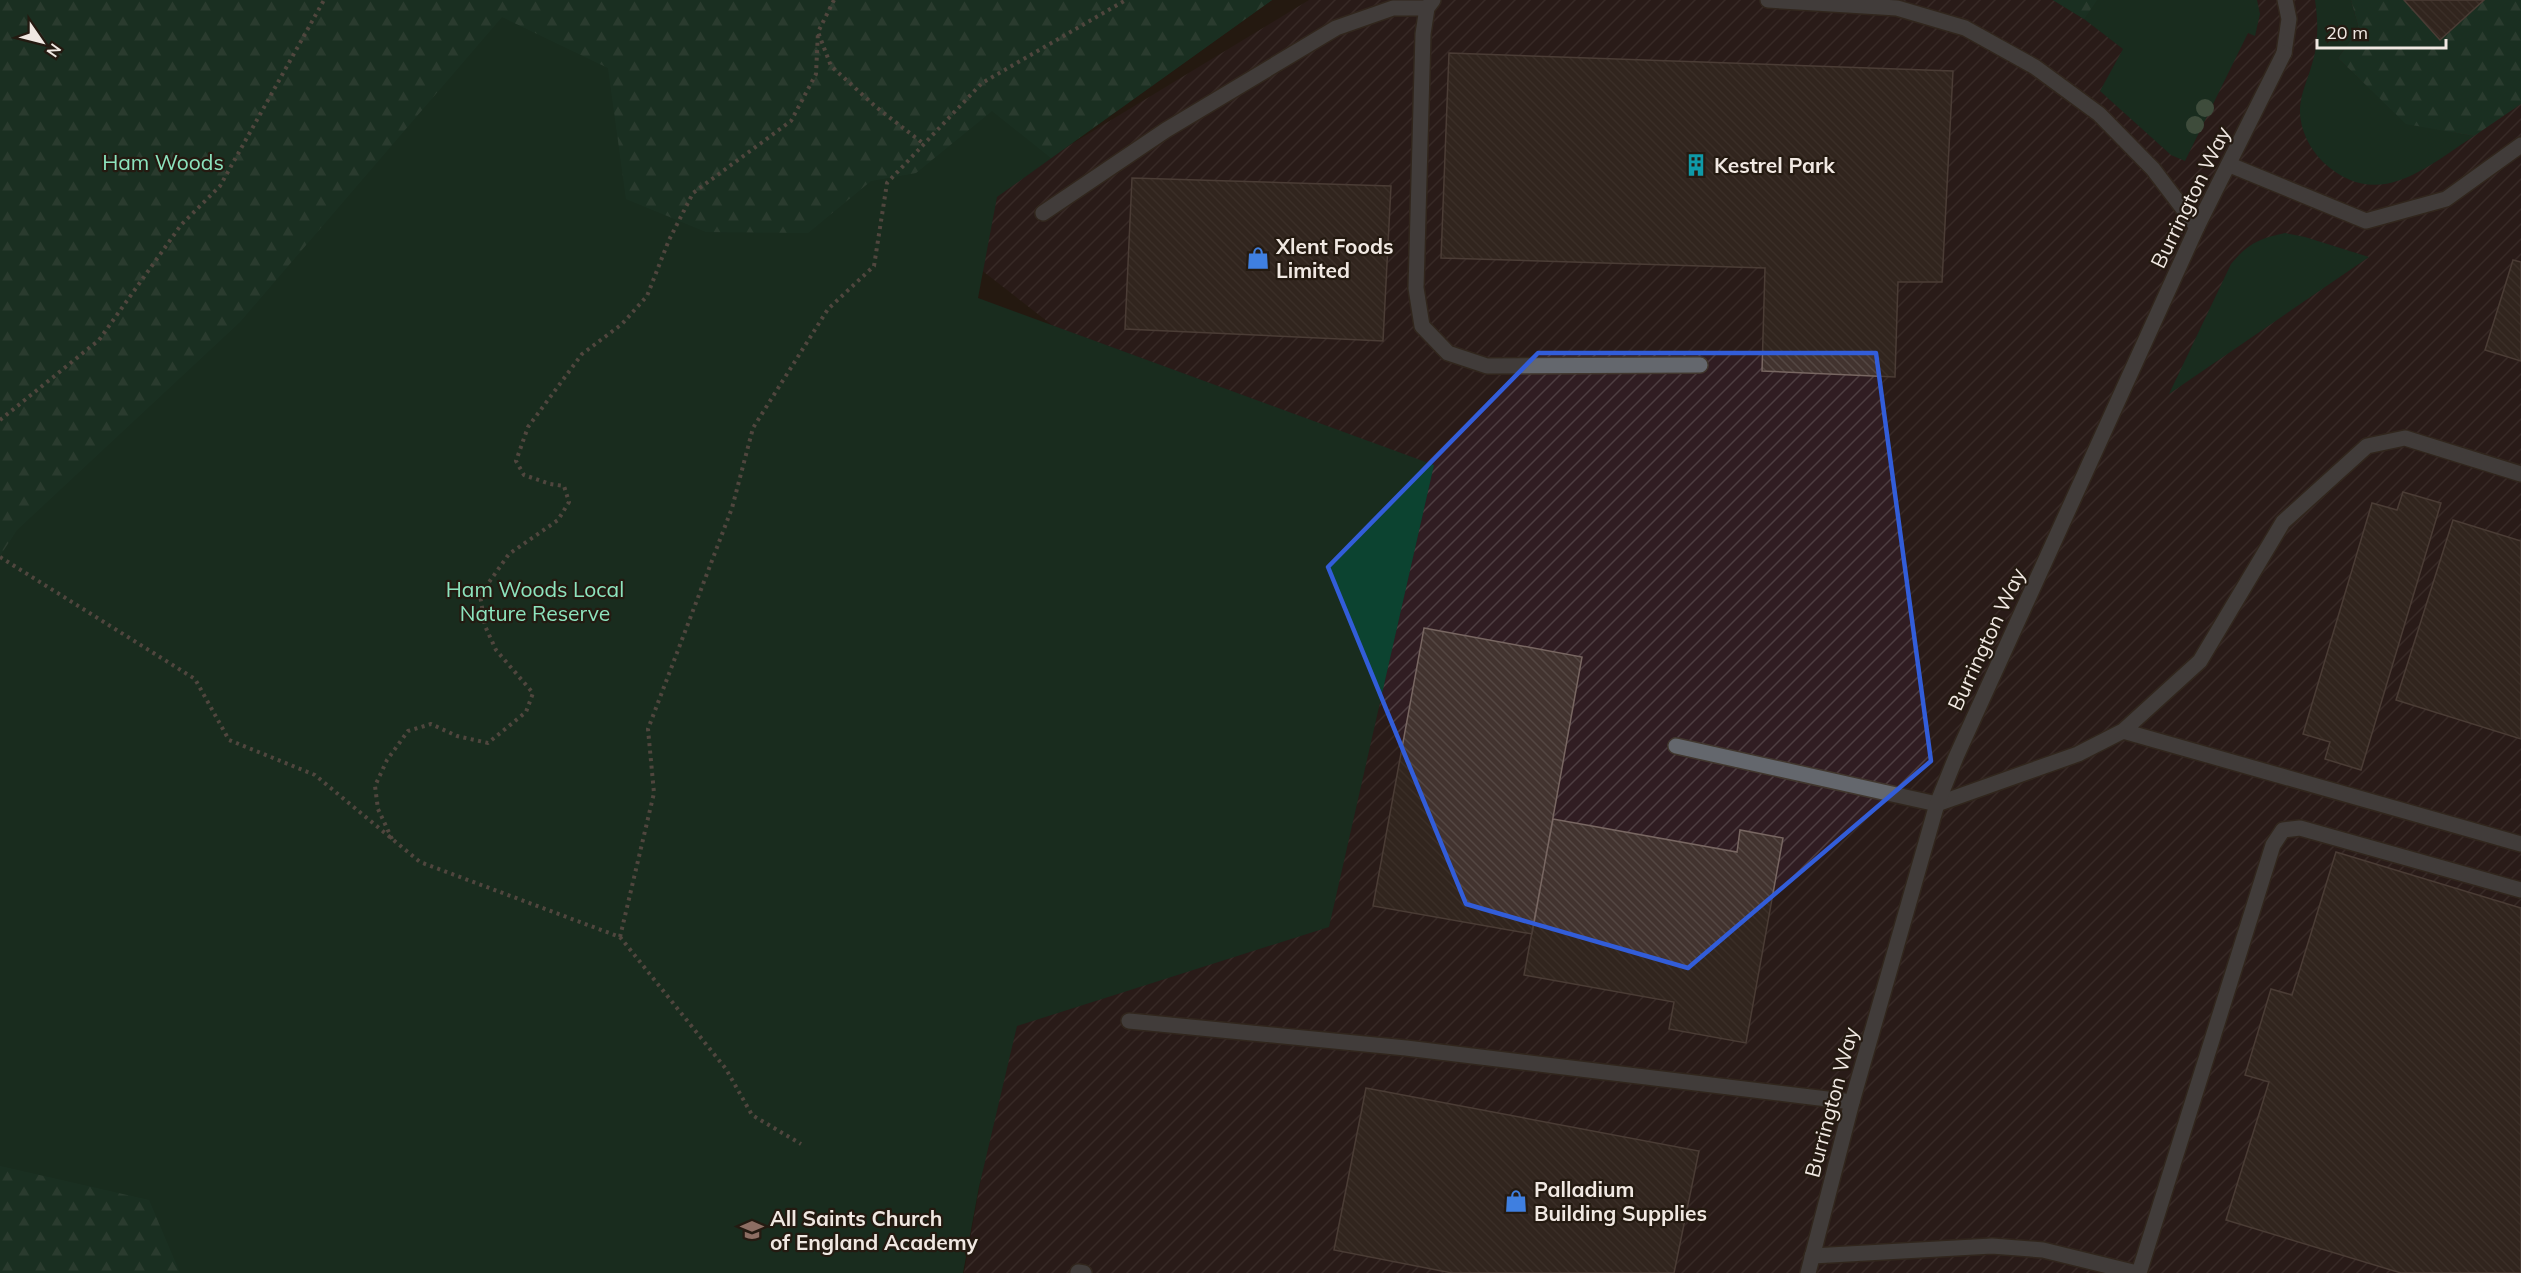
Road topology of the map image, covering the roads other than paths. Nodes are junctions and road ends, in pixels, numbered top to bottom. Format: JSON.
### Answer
{"nodes":[{"id":1,"x":1768,"y":0,"type":"edge"},
{"id":2,"x":2285,"y":0,"type":"edge"},
{"id":3,"x":1430,"y":4,"type":"edge"},
{"id":4,"x":2521,"y":145,"type":"edge"},
{"id":5,"x":2230,"y":165,"type":"junction"},
{"id":6,"x":1043,"y":213,"type":"dead end"},
{"id":7,"x":2197,"y":227,"type":"junction"},
{"id":8,"x":1700,"y":365,"type":"dead end"},
{"id":9,"x":2521,"y":474,"type":"edge"},
{"id":10,"x":2123,"y":731,"type":"junction"},
{"id":11,"x":1676,"y":746,"type":"dead end"},
{"id":12,"x":1937,"y":804,"type":"junction"},
{"id":13,"x":2521,"y":844,"type":"edge"},
{"id":14,"x":2521,"y":890,"type":"edge"},
{"id":15,"x":1129,"y":1021,"type":"dead end"},
{"id":16,"x":1852,"y":1102,"type":"junction"},
{"id":17,"x":1812,"y":1256,"type":"junction"},
{"id":18,"x":1808,"y":1273,"type":"edge"},
{"id":19,"x":2138,"y":1273,"type":"edge"}],
"edges":[{"from":1,"to":7,"type":"street"},
{"from":2,"to":5,"type":"street","name":"Burrington Way"},
{"from":3,"to":6,"type":"street"},
{"from":3,"to":8,"type":"street"},
{"from":4,"to":5,"type":"street"},
{"from":5,"to":7,"type":"street","name":"Burrington Way"},
{"from":7,"to":12,"type":"street","name":"Burrington Way"},
{"from":9,"to":10,"type":"street"},
{"from":10,"to":12,"type":"street"},
{"from":10,"to":13,"type":"street"},
{"from":11,"to":12,"type":"street"},
{"from":12,"to":16,"type":"street","name":"Burrington Way"},
{"from":14,"to":19,"type":"street"},
{"from":15,"to":16,"type":"street"},
{"from":16,"to":17,"type":"street","name":"Burrington Way"},
{"from":17,"to":18,"type":"street","name":"Burrington Way"},
{"from":17,"to":19,"type":"street"}]}
